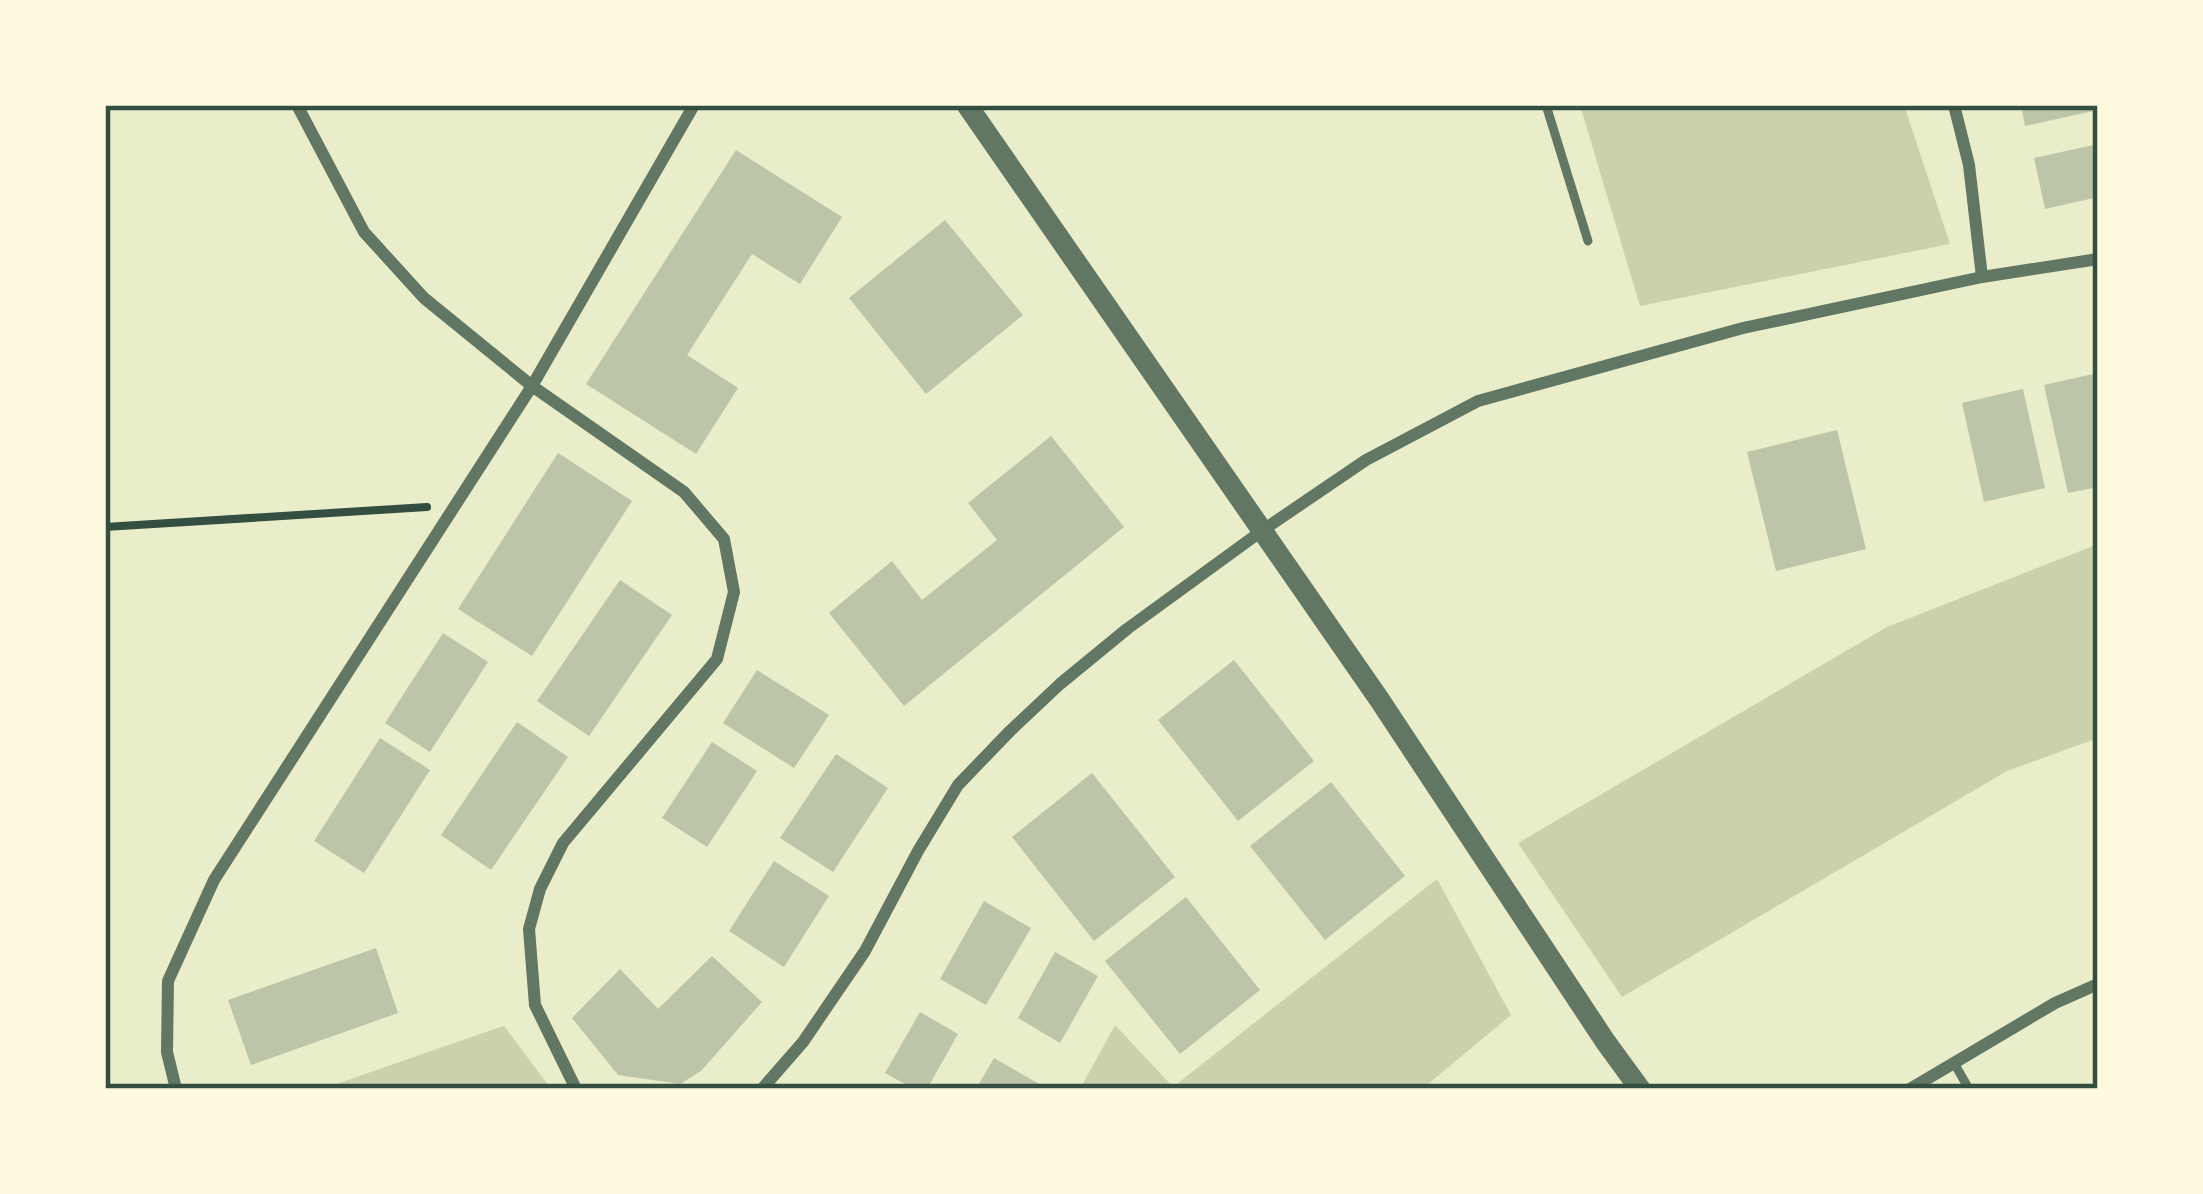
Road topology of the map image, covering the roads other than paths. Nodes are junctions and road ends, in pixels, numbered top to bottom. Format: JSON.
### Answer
{"nodes":[{"id":1,"x":297,"y":105,"type":"edge"},
{"id":2,"x":694,"y":105,"type":"edge"},
{"id":3,"x":967,"y":105,"type":"edge"},
{"id":4,"x":1546,"y":105,"type":"edge"},
{"id":5,"x":1954,"y":105,"type":"edge"},
{"id":6,"x":1588,"y":241,"type":"dead end"},
{"id":7,"x":2098,"y":259,"type":"edge"},
{"id":8,"x":1982,"y":277,"type":"junction"},
{"id":9,"x":532,"y":386,"type":"junction"},
{"id":10,"x":1263,"y":530,"type":"junction"},
{"id":11,"x":2098,"y":985,"type":"edge"},
{"id":12,"x":1954,"y":1063,"type":"junction"},
{"id":13,"x":176,"y":1089,"type":"edge"},
{"id":14,"x":576,"y":1089,"type":"edge"},
{"id":15,"x":762,"y":1089,"type":"edge"},
{"id":16,"x":1640,"y":1089,"type":"edge"},
{"id":17,"x":1910,"y":1089,"type":"edge"},
{"id":18,"x":1969,"y":1089,"type":"edge"}],
"edges":[{"from":1,"to":9,"type":"street"},
{"from":2,"to":9,"type":"street"},
{"from":3,"to":10,"type":"street"},
{"from":4,"to":6,"type":"lane"},
{"from":5,"to":8,"type":"street"},
{"from":7,"to":8,"type":"street"},
{"from":8,"to":10,"type":"street"},
{"from":9,"to":13,"type":"street"},
{"from":9,"to":14,"type":"street"},
{"from":10,"to":15,"type":"street"},
{"from":10,"to":16,"type":"street"},
{"from":11,"to":12,"type":"street"},
{"from":12,"to":17,"type":"street"},
{"from":12,"to":18,"type":"lane"}]}
